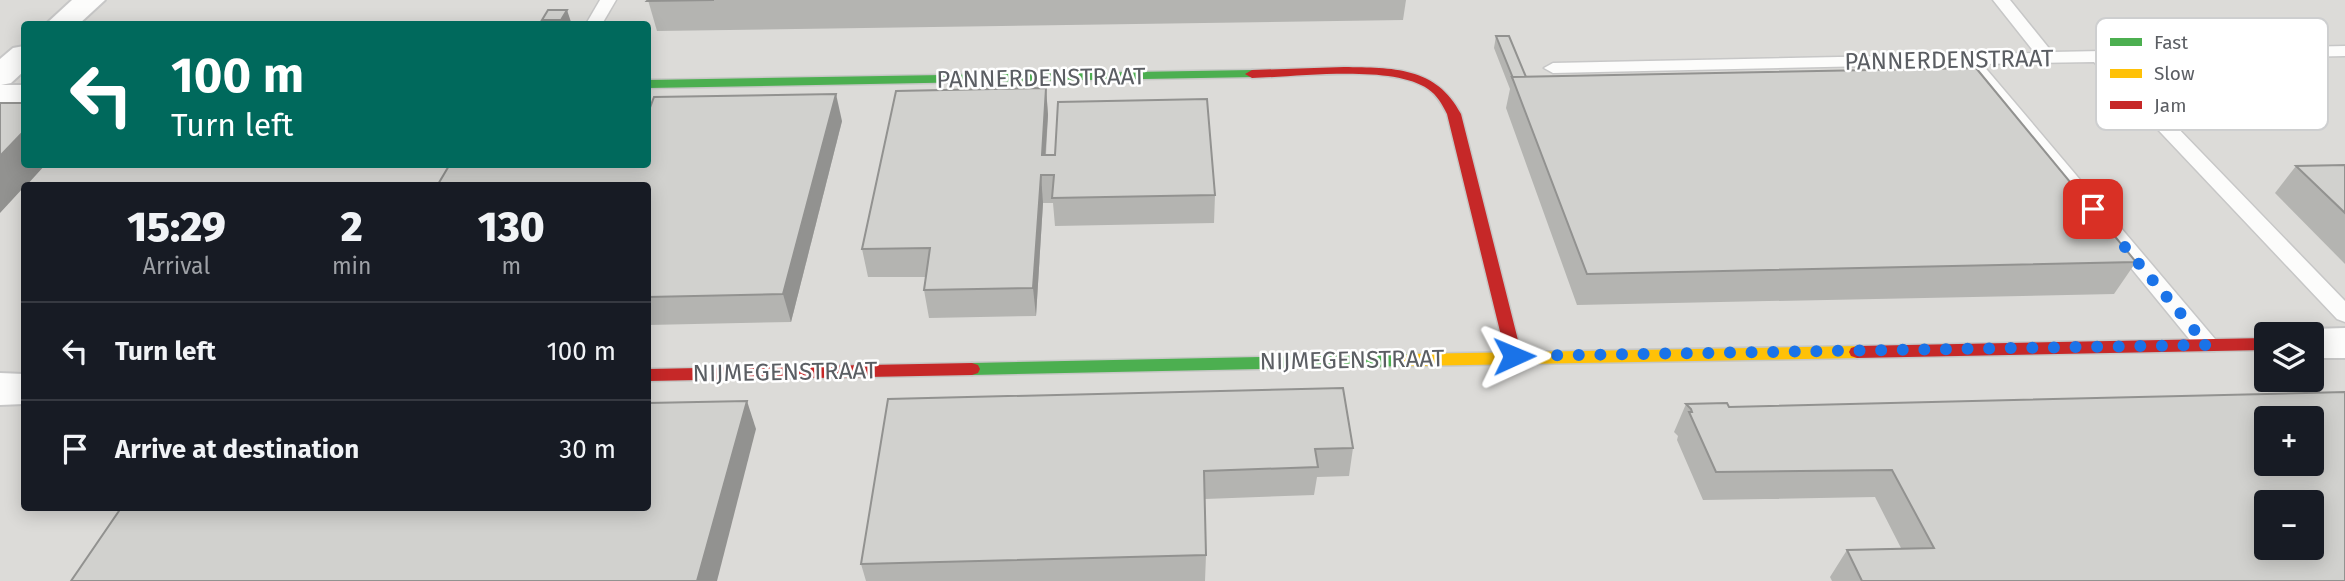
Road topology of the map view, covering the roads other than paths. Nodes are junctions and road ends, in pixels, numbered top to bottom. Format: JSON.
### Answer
{"nodes":[{"id":1,"x":90,"y":0,"type":"edge"},
{"id":2,"x":608,"y":0,"type":"edge"},
{"id":3,"x":2001,"y":0,"type":"edge"},
{"id":4,"x":65,"y":21,"type":"edge"},
{"id":5,"x":596,"y":21,"type":"edge"},
{"id":6,"x":2096,"y":57,"type":"edge"},
{"id":7,"x":21,"y":58,"type":"edge"},
{"id":8,"x":2048,"y":58,"type":"junction"},
{"id":9,"x":1969,"y":59,"type":"junction"},
{"id":10,"x":1553,"y":68,"type":"dead end"},
{"id":11,"x":0,"y":75,"type":"edge"},
{"id":12,"x":651,"y":84,"type":"edge"},
{"id":13,"x":21,"y":94,"type":"edge"},
{"id":14,"x":0,"y":95,"type":"edge"},
{"id":15,"x":2169,"y":130,"type":"edge"},
{"id":16,"x":2345,"y":314,"type":"edge"},
{"id":17,"x":2345,"y":343,"type":"edge"},
{"id":18,"x":2254,"y":344,"type":"edge"},
{"id":19,"x":2324,"y":344,"type":"edge"},
{"id":20,"x":2207,"y":345,"type":"junction"},
{"id":21,"x":1514,"y":356,"type":"junction"},
{"id":22,"x":651,"y":375,"type":"edge"},
{"id":23,"x":0,"y":389,"type":"edge"},
{"id":24,"x":21,"y":389,"type":"edge"}],
"edges":[{"from":1,"to":4,"type":"street"},
{"from":2,"to":5,"type":"lane"},
{"from":3,"to":8,"type":"lane"},
{"from":6,"to":8,"type":"lane","name":"PANNERDENSTRAAT"},
{"from":7,"to":11,"type":"street"},
{"from":8,"to":9,"type":"lane","name":"PANNERDENSTRAAT"},
{"from":9,"to":10,"type":"lane","name":"PANNERDENSTRAAT"},
{"from":9,"to":20,"type":"lane"},
{"from":12,"to":21,"type":"street","name":"PANNERDENSTRAAT"},
{"from":13,"to":14,"type":"street"},
{"from":15,"to":16,"type":"lane"},
{"from":17,"to":19,"type":"street"},
{"from":18,"to":20,"type":"street","name":"NIJMEGENSTRAAT"},
{"from":20,"to":21,"type":"street","name":"NIJMEGENSTRAAT"},
{"from":21,"to":22,"type":"street","name":"NIJMEGENSTRAAT"},
{"from":23,"to":24,"type":"street"}]}
